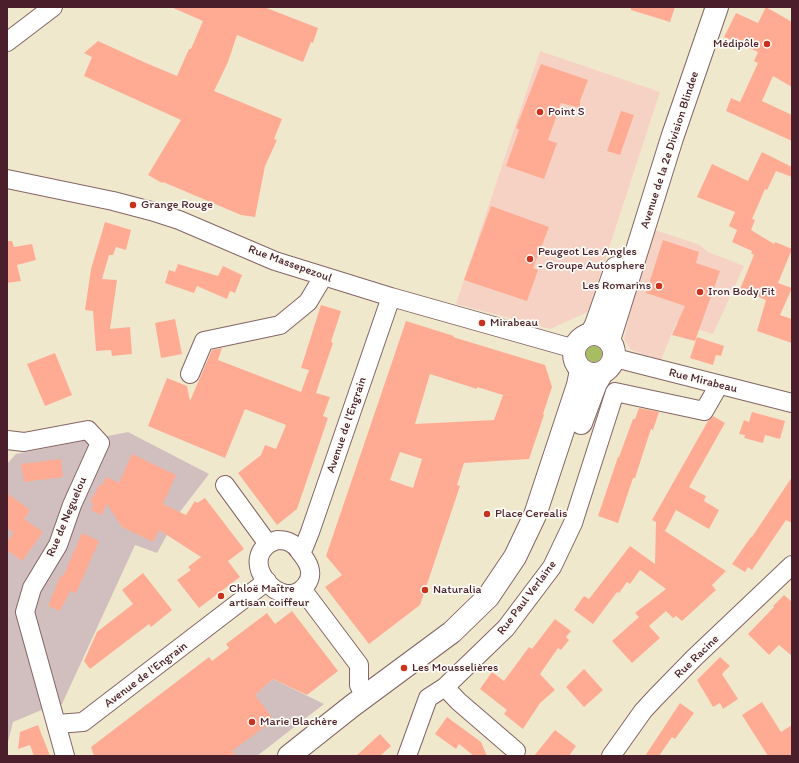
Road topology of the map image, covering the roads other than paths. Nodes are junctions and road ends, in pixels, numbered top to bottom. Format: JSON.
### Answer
{"nodes":[{"id":1,"x":52,"y":7,"type":"edge"},
{"id":2,"x":703,"y":7,"type":"edge"},
{"id":3,"x":717,"y":7,"type":"edge"},
{"id":4,"x":7,"y":42,"type":"edge"},
{"id":5,"x":7,"y":178,"type":"edge"},
{"id":6,"x":322,"y":277,"type":"junction"},
{"id":7,"x":391,"y":297,"type":"junction"},
{"id":8,"x":574,"y":349,"type":"junction"},
{"id":9,"x":604,"y":351,"type":"junction"},
{"id":10,"x":581,"y":370,"type":"junction"},
{"id":11,"x":190,"y":374,"type":"dead end"},
{"id":12,"x":719,"y":385,"type":"junction"},
{"id":13,"x":792,"y":403,"type":"edge"},
{"id":14,"x":7,"y":440,"type":"edge"},
{"id":15,"x":225,"y":485,"type":"dead end"},
{"id":16,"x":268,"y":544,"type":"junction"},
{"id":17,"x":300,"y":552,"type":"junction"},
{"id":18,"x":792,"y":565,"type":"edge"},
{"id":19,"x":268,"y":581,"type":"junction"},
{"id":20,"x":302,"y":589,"type":"junction"},
{"id":21,"x":445,"y":687,"type":"junction"},
{"id":22,"x":365,"y":696,"type":"junction"},
{"id":23,"x":57,"y":724,"type":"junction"},
{"id":24,"x":516,"y":750,"type":"dead end"},
{"id":25,"x":65,"y":756,"type":"edge"},
{"id":26,"x":289,"y":756,"type":"edge"},
{"id":27,"x":307,"y":756,"type":"edge"},
{"id":28,"x":407,"y":756,"type":"edge"},
{"id":29,"x":611,"y":756,"type":"edge"}],
"edges":[{"from":1,"to":4,"type":"street"},
{"from":2,"to":9,"type":"main road","name":"Avenue de la 2e Division Blindee"},
{"from":3,"to":9,"type":"main road","name":"Avenue de la 2e Division Blindee"},
{"from":5,"to":6,"type":"street","name":"Rue Massepezoul"},
{"from":6,"to":7,"type":"street","name":"Rue Massepezoul"},
{"from":6,"to":11,"type":"street"},
{"from":7,"to":8,"type":"street","name":"Rue Massepezoul"},
{"from":7,"to":17,"type":"street","name":"Avenue de l'Engrain"},
{"from":8,"to":9,"type":"main road"},
{"from":8,"to":10,"type":"main road"},
{"from":9,"to":10,"type":"main road"},
{"from":9,"to":12,"type":"street","name":"Rue Mirabeau"},
{"from":9,"to":27,"type":"main road","name":"Avenue de la 2e Division Blindee"},
{"from":10,"to":22,"type":"main road"},
{"from":12,"to":13,"type":"street","name":"Rue Mirabeau"},
{"from":12,"to":21,"type":"street","name":"Rue Paul Verlaine"},
{"from":14,"to":23,"type":"street","name":"Rue de Neguelou"},
{"from":15,"to":16,"type":"street"},
{"from":16,"to":17,"type":"street"},
{"from":16,"to":19,"type":"street"},
{"from":17,"to":20,"type":"street"},
{"from":18,"to":29,"type":"street","name":"Rue Racine"},
{"from":19,"to":20,"type":"street"},
{"from":19,"to":23,"type":"street","name":"Avenue de l'Engrain"},
{"from":20,"to":22,"type":"street"},
{"from":21,"to":24,"type":"street"},
{"from":21,"to":28,"type":"street","name":"Rue Paul Verlaine"},
{"from":22,"to":26,"type":"main road"},
{"from":23,"to":25,"type":"street","name":"Rue de Neguelou"}]}
